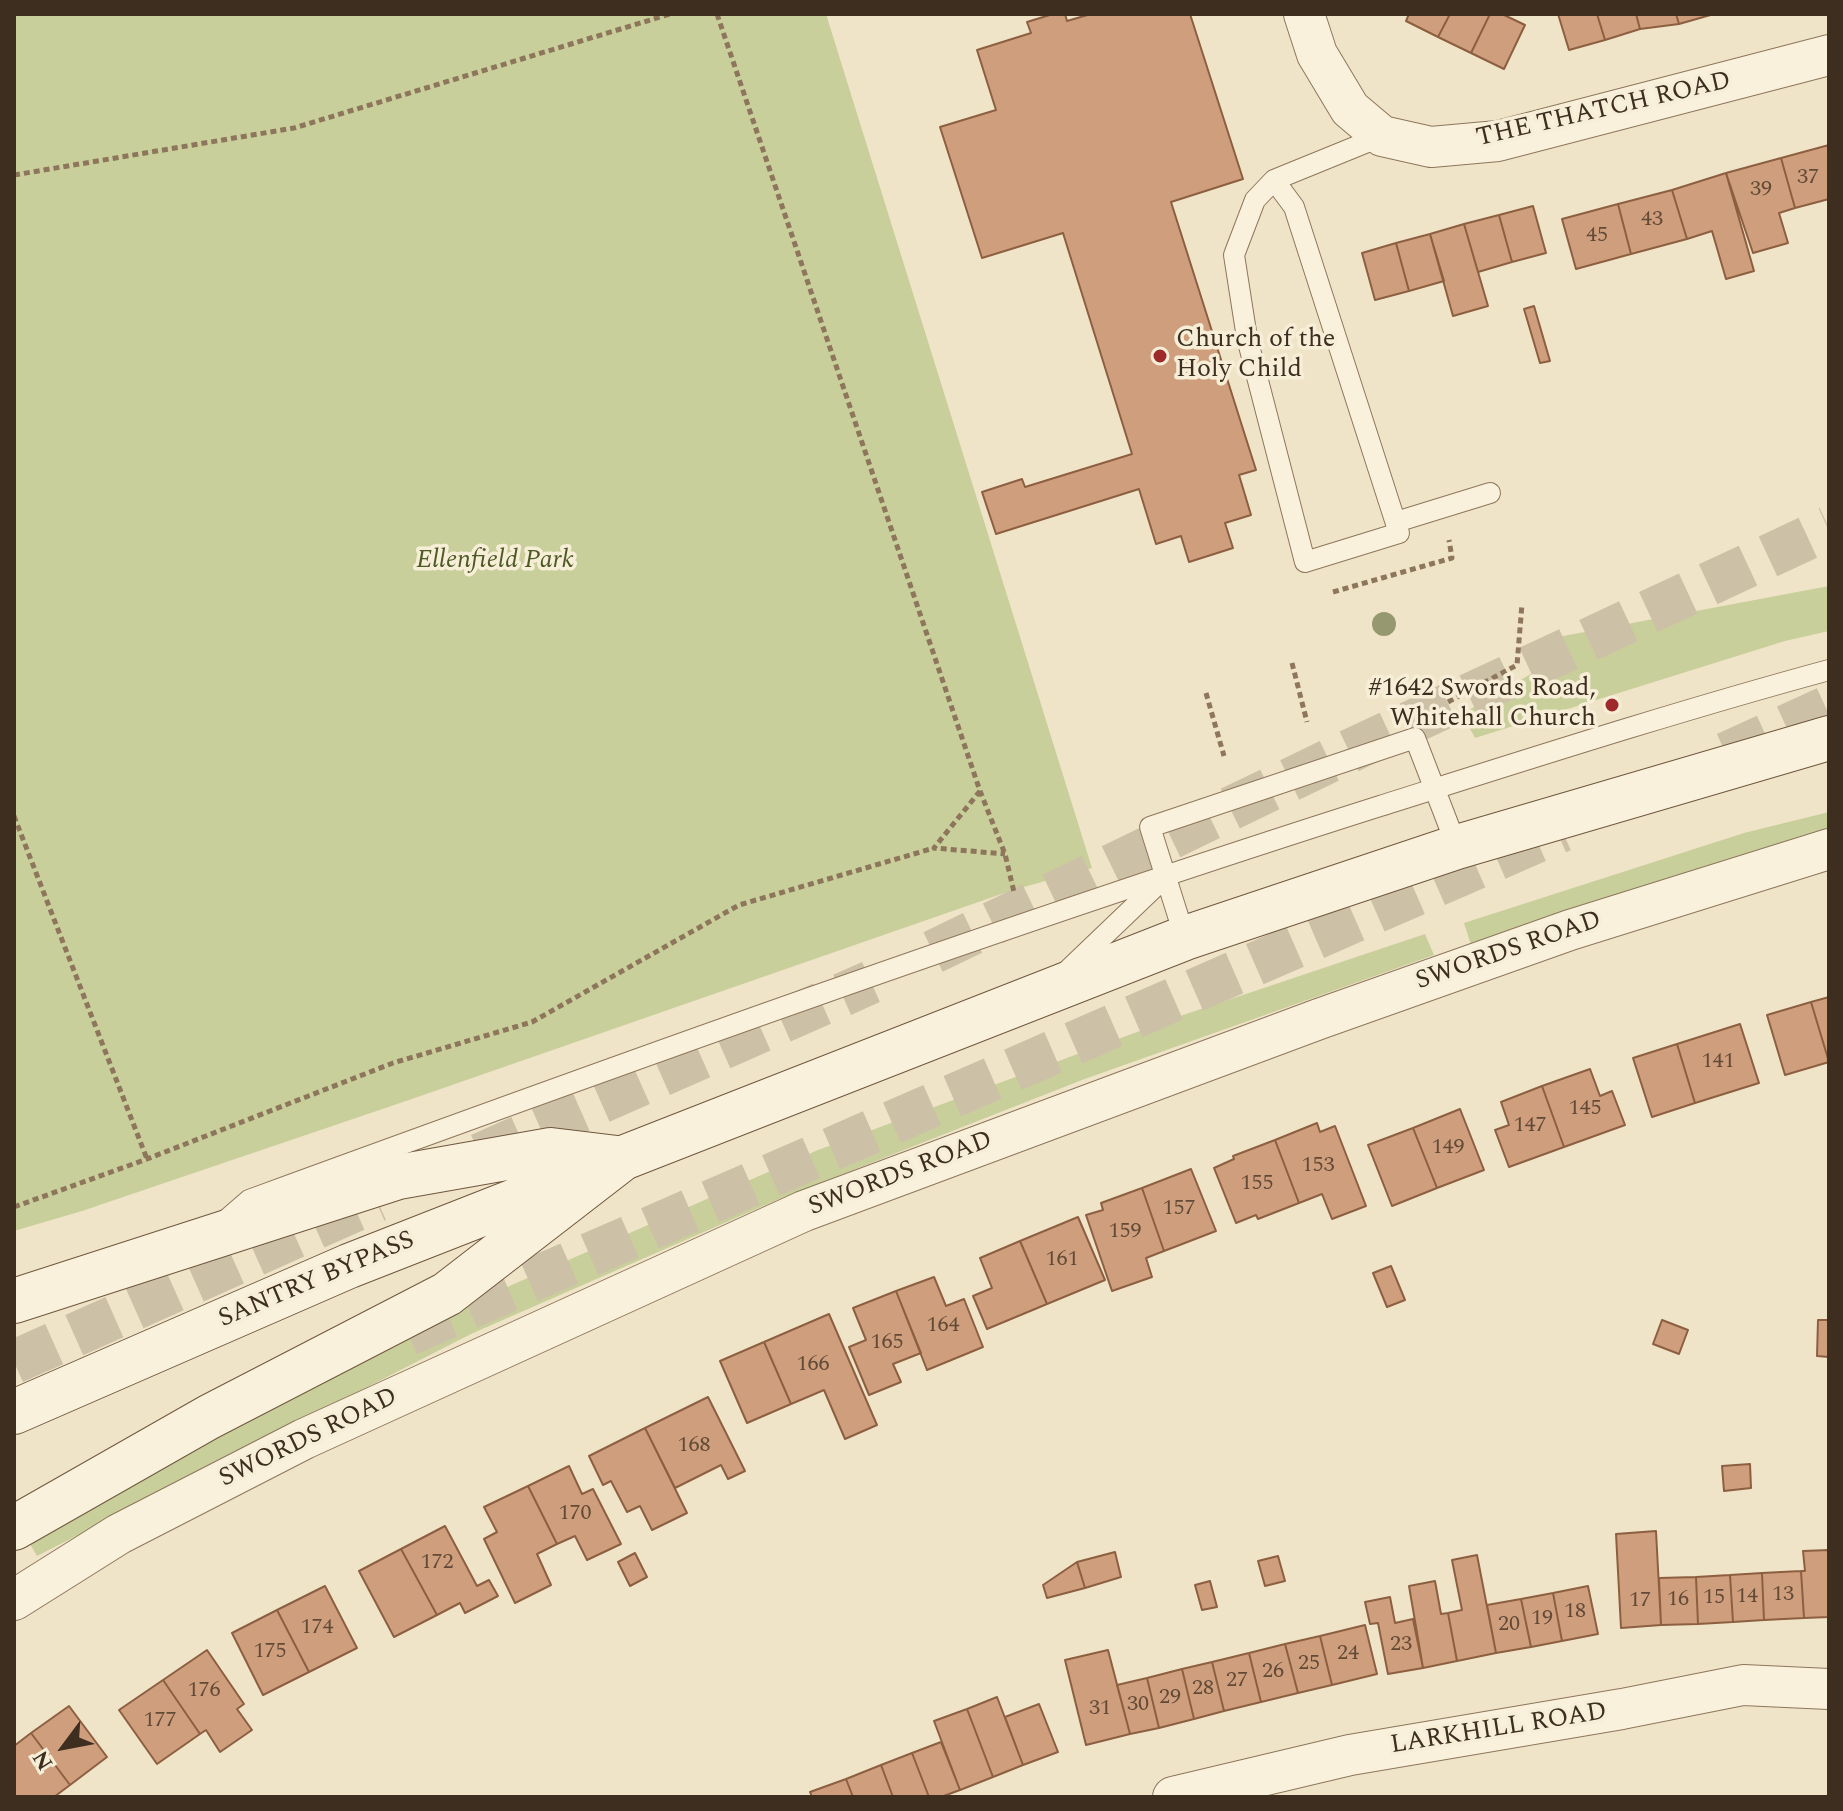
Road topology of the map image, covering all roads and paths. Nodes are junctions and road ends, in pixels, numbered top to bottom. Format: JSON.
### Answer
{"nodes":[{"id":1,"x":670,"y":14,"type":"edge"},
{"id":2,"x":717,"y":14,"type":"edge"},
{"id":3,"x":1304,"y":14,"type":"edge"},
{"id":4,"x":1829,"y":55,"type":"edge"},
{"id":5,"x":1382,"y":136,"type":"junction"},
{"id":6,"x":14,"y":175,"type":"edge"},
{"id":7,"x":1274,"y":180,"type":"junction"},
{"id":8,"x":1490,"y":493,"type":"dead end"},
{"id":9,"x":1396,"y":522,"type":"junction"},
{"id":10,"x":1522,"y":604,"type":"dead end"},
{"id":11,"x":1292,"y":663,"type":"dead end"},
{"id":12,"x":1829,"y":670,"type":"edge"},
{"id":13,"x":1206,"y":693,"type":"dead end"},
{"id":14,"x":1448,"y":702,"type":"dead end"},
{"id":15,"x":1307,"y":722,"type":"dead end"},
{"id":16,"x":1829,"y":738,"type":"edge"},
{"id":17,"x":1224,"y":756,"type":"dead end"},
{"id":18,"x":1434,"y":789,"type":"junction"},
{"id":19,"x":980,"y":791,"type":"junction"},
{"id":20,"x":14,"y":816,"type":"edge"},
{"id":21,"x":1457,"y":847,"type":"junction"},
{"id":22,"x":934,"y":848,"type":"junction"},
{"id":23,"x":1829,"y":849,"type":"edge"},
{"id":24,"x":1005,"y":854,"type":"junction"},
{"id":25,"x":1166,"y":876,"type":"junction"},
{"id":26,"x":1025,"y":923,"type":"junction"},
{"id":27,"x":1185,"y":938,"type":"junction"},
{"id":28,"x":1044,"y":993,"type":"junction"},
{"id":29,"x":623,"y":1158,"type":"junction"},
{"id":30,"x":147,"y":1159,"type":"junction"},
{"id":31,"x":14,"y":1207,"type":"edge"},
{"id":32,"x":199,"y":1243,"type":"junction"},
{"id":33,"x":14,"y":1301,"type":"edge"},
{"id":34,"x":14,"y":1412,"type":"edge"},
{"id":35,"x":14,"y":1528,"type":"edge"},
{"id":36,"x":14,"y":1600,"type":"edge"},
{"id":37,"x":1829,"y":1689,"type":"edge"},
{"id":38,"x":1173,"y":1797,"type":"edge"}],
"edges":[{"from":1,"to":6,"type":"path"},
{"from":2,"to":19,"type":"path"},
{"from":3,"to":5,"type":"street","name":"THE THATCH ROAD"},
{"from":4,"to":5,"type":"street","name":"THE THATCH ROAD"},
{"from":5,"to":7,"type":"lane"},
{"from":7,"to":9,"type":"lane"},
{"from":7,"to":9,"type":"lane"},
{"from":8,"to":9,"type":"lane"},
{"from":10,"to":14,"type":"path"},
{"from":11,"to":15,"type":"path"},
{"from":12,"to":18,"type":"lane"},
{"from":13,"to":17,"type":"path"},
{"from":16,"to":21,"type":"main road"},
{"from":18,"to":21,"type":"lane"},
{"from":18,"to":25,"type":"lane"},
{"from":18,"to":25,"type":"lane"},
{"from":19,"to":22,"type":"path"},
{"from":19,"to":24,"type":"path"},
{"from":20,"to":30,"type":"path"},
{"from":21,"to":27,"type":"main road"},
{"from":22,"to":24,"type":"path"},
{"from":22,"to":30,"type":"path"},
{"from":23,"to":36,"type":"street","name":"SWORDS ROAD"},
{"from":24,"to":26,"type":"path"},
{"from":25,"to":26,"type":"lane"},
{"from":25,"to":27,"type":"lane"},
{"from":25,"to":28,"type":"lane"},
{"from":26,"to":32,"type":"lane"},
{"from":27,"to":28,"type":"main road"},
{"from":28,"to":29,"type":"main road"},
{"from":29,"to":32,"type":"main road"},
{"from":29,"to":34,"type":"main road","name":"SANTRY BYPASS"},
{"from":29,"to":35,"type":"main road"},
{"from":30,"to":31,"type":"path"},
{"from":32,"to":33,"type":"main road"},
{"from":37,"to":38,"type":"street","name":"LARKHILL ROAD"}]}
